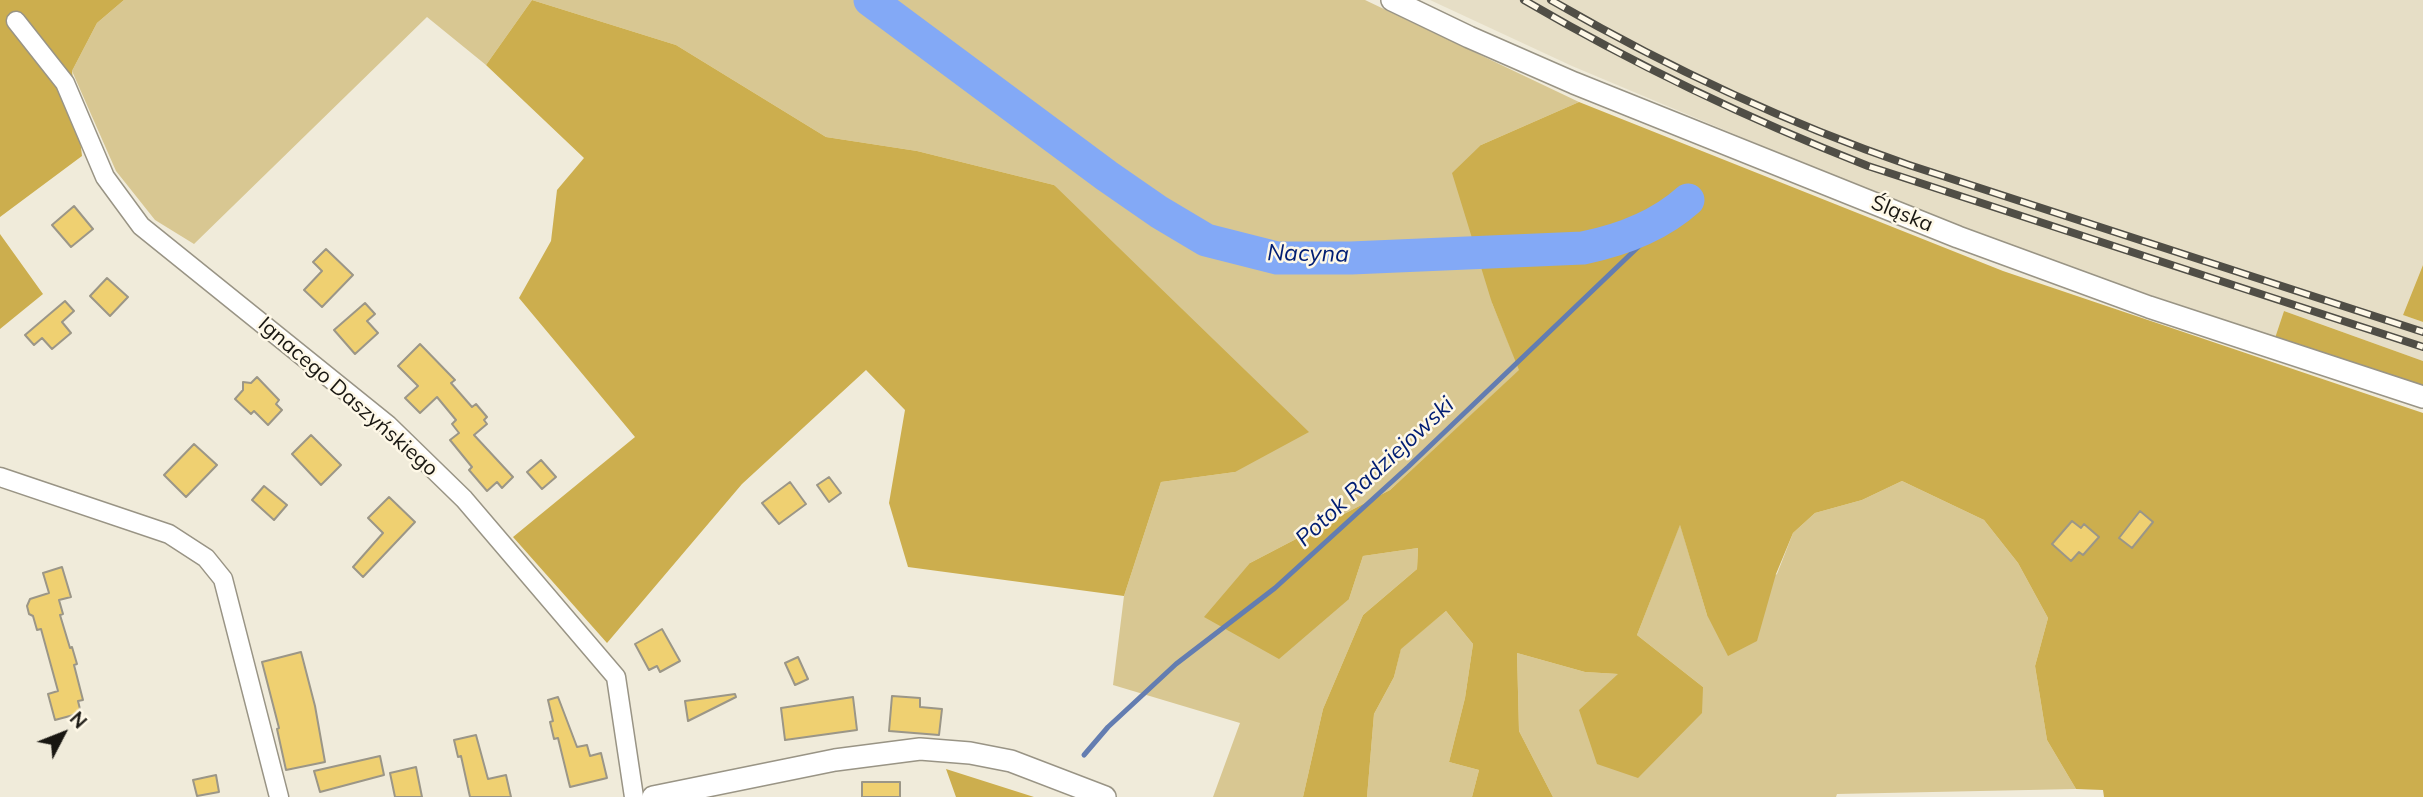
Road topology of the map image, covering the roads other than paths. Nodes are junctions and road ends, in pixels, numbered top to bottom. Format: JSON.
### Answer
{"nodes":[{"id":1,"x":1392,"y":0,"type":"edge"},
{"id":2,"x":16,"y":21,"type":"dead end"},
{"id":3,"x":2423,"y":397,"type":"edge"},
{"id":4,"x":0,"y":477,"type":"edge"},
{"id":5,"x":279,"y":797,"type":"edge"},
{"id":6,"x":635,"y":797,"type":"edge"},
{"id":7,"x":653,"y":797,"type":"edge"},
{"id":8,"x":1105,"y":797,"type":"edge"}],
"edges":[{"from":1,"to":3,"type":"street","name":"Śląska"},
{"from":2,"to":6,"type":"street","name":"Ignacego Daszyńskiego"},
{"from":4,"to":5,"type":"street"},
{"from":7,"to":8,"type":"street"}]}
